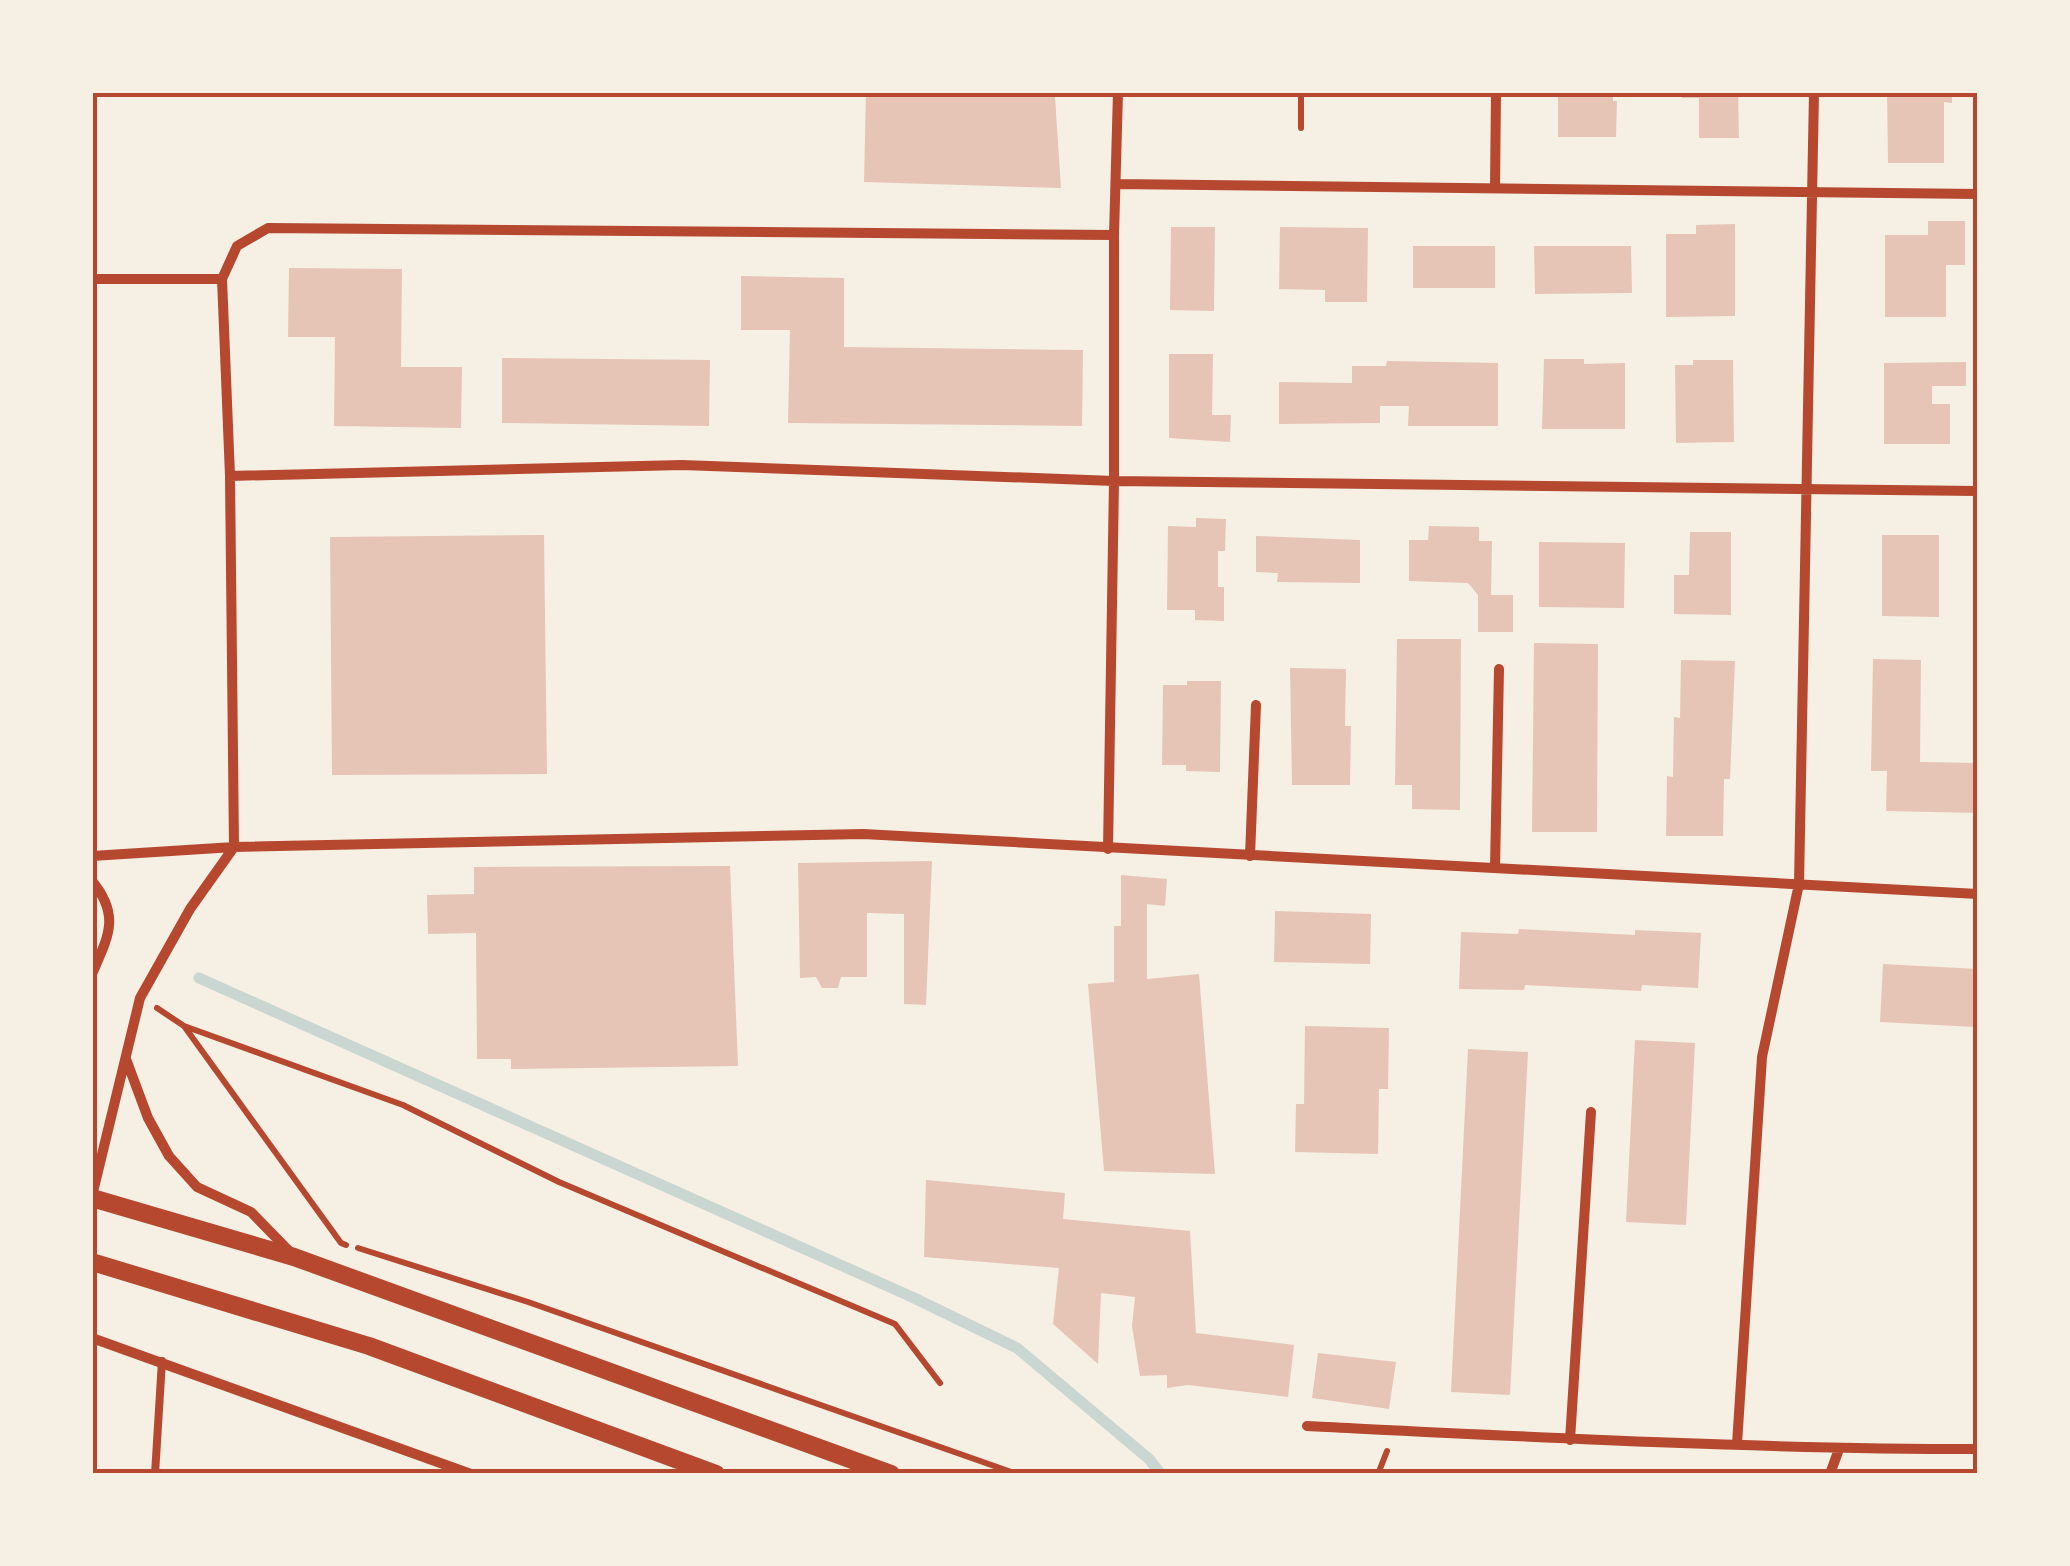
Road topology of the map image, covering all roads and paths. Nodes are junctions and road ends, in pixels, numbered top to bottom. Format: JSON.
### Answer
{"nodes":[{"id":1,"x":1118,"y":92,"type":"edge"},
{"id":2,"x":1301,"y":92,"type":"edge"},
{"id":3,"x":1496,"y":92,"type":"edge"},
{"id":4,"x":1814,"y":92,"type":"edge"},
{"id":5,"x":1302,"y":128,"type":"dead end"},
{"id":6,"x":1116,"y":184,"type":"junction"},
{"id":7,"x":1495,"y":187,"type":"junction"},
{"id":8,"x":1812,"y":191,"type":"junction"},
{"id":9,"x":1978,"y":194,"type":"edge"},
{"id":10,"x":1114,"y":235,"type":"junction"},
{"id":11,"x":92,"y":279,"type":"edge"},
{"id":12,"x":222,"y":279,"type":"junction"},
{"id":13,"x":230,"y":476,"type":"junction"},
{"id":14,"x":1114,"y":481,"type":"junction"},
{"id":15,"x":1808,"y":488,"type":"junction"},
{"id":16,"x":1978,"y":491,"type":"edge"},
{"id":17,"x":1499,"y":669,"type":"dead end"},
{"id":18,"x":1256,"y":705,"type":"dead end"},
{"id":19,"x":234,"y":847,"type":"junction"},
{"id":20,"x":1108,"y":849,"type":"junction"},
{"id":21,"x":92,"y":856,"type":"edge"},
{"id":22,"x":1250,"y":856,"type":"junction"},
{"id":23,"x":1495,"y":868,"type":"junction"},
{"id":24,"x":92,"y":881,"type":"edge"},
{"id":25,"x":1799,"y":884,"type":"junction"},
{"id":26,"x":1978,"y":894,"type":"edge"},
{"id":27,"x":92,"y":974,"type":"edge"},
{"id":28,"x":126,"y":1058,"type":"junction"},
{"id":29,"x":1591,"y":1112,"type":"dead end"},
{"id":30,"x":92,"y":1197,"type":"edge"},
{"id":31,"x":294,"y":1256,"type":"junction"},
{"id":32,"x":92,"y":1262,"type":"edge"},
{"id":33,"x":92,"y":1338,"type":"edge"},
{"id":34,"x":162,"y":1361,"type":"junction"},
{"id":35,"x":940,"y":1383,"type":"dead end"},
{"id":36,"x":1307,"y":1426,"type":"dead end"},
{"id":37,"x":1570,"y":1440,"type":"junction"},
{"id":38,"x":1737,"y":1444,"type":"junction"},
{"id":39,"x":1839,"y":1449,"type":"junction"},
{"id":40,"x":1978,"y":1450,"type":"edge"},
{"id":41,"x":155,"y":1474,"type":"edge"},
{"id":42,"x":471,"y":1474,"type":"edge"},
{"id":43,"x":716,"y":1474,"type":"edge"},
{"id":44,"x":891,"y":1474,"type":"edge"},
{"id":45,"x":1017,"y":1474,"type":"edge"},
{"id":46,"x":1830,"y":1474,"type":"edge"}],
"edges":[{"from":1,"to":6,"type":"street"},
{"from":2,"to":5,"type":"path"},
{"from":3,"to":7,"type":"street"},
{"from":4,"to":8,"type":"street"},
{"from":6,"to":7,"type":"street"},
{"from":6,"to":10,"type":"street"},
{"from":7,"to":8,"type":"street"},
{"from":8,"to":9,"type":"street"},
{"from":8,"to":15,"type":"street"},
{"from":10,"to":12,"type":"street"},
{"from":10,"to":14,"type":"street"},
{"from":11,"to":12,"type":"street"},
{"from":12,"to":13,"type":"street"},
{"from":13,"to":14,"type":"street"},
{"from":13,"to":19,"type":"street"},
{"from":14,"to":15,"type":"street"},
{"from":14,"to":20,"type":"street"},
{"from":15,"to":16,"type":"street"},
{"from":15,"to":25,"type":"street"},
{"from":17,"to":23,"type":"street"},
{"from":18,"to":22,"type":"street"},
{"from":19,"to":20,"type":"street"},
{"from":19,"to":21,"type":"street"},
{"from":19,"to":28,"type":"street"},
{"from":20,"to":22,"type":"street"},
{"from":22,"to":23,"type":"street"},
{"from":23,"to":25,"type":"street"},
{"from":24,"to":27,"type":"street"},
{"from":25,"to":26,"type":"street"},
{"from":25,"to":38,"type":"street"},
{"from":28,"to":30,"type":"street"},
{"from":28,"to":31,"type":"street"},
{"from":29,"to":37,"type":"street"},
{"from":30,"to":31,"type":"street"},
{"from":31,"to":44,"type":"street"},
{"from":32,"to":43,"type":"street"},
{"from":33,"to":34,"type":"street"},
{"from":34,"to":41,"type":"lane"},
{"from":34,"to":42,"type":"street"},
{"from":35,"to":45,"type":"path"},
{"from":36,"to":37,"type":"street"},
{"from":37,"to":38,"type":"street"},
{"from":38,"to":39,"type":"street"},
{"from":39,"to":40,"type":"street"},
{"from":39,"to":46,"type":"street"}]}
